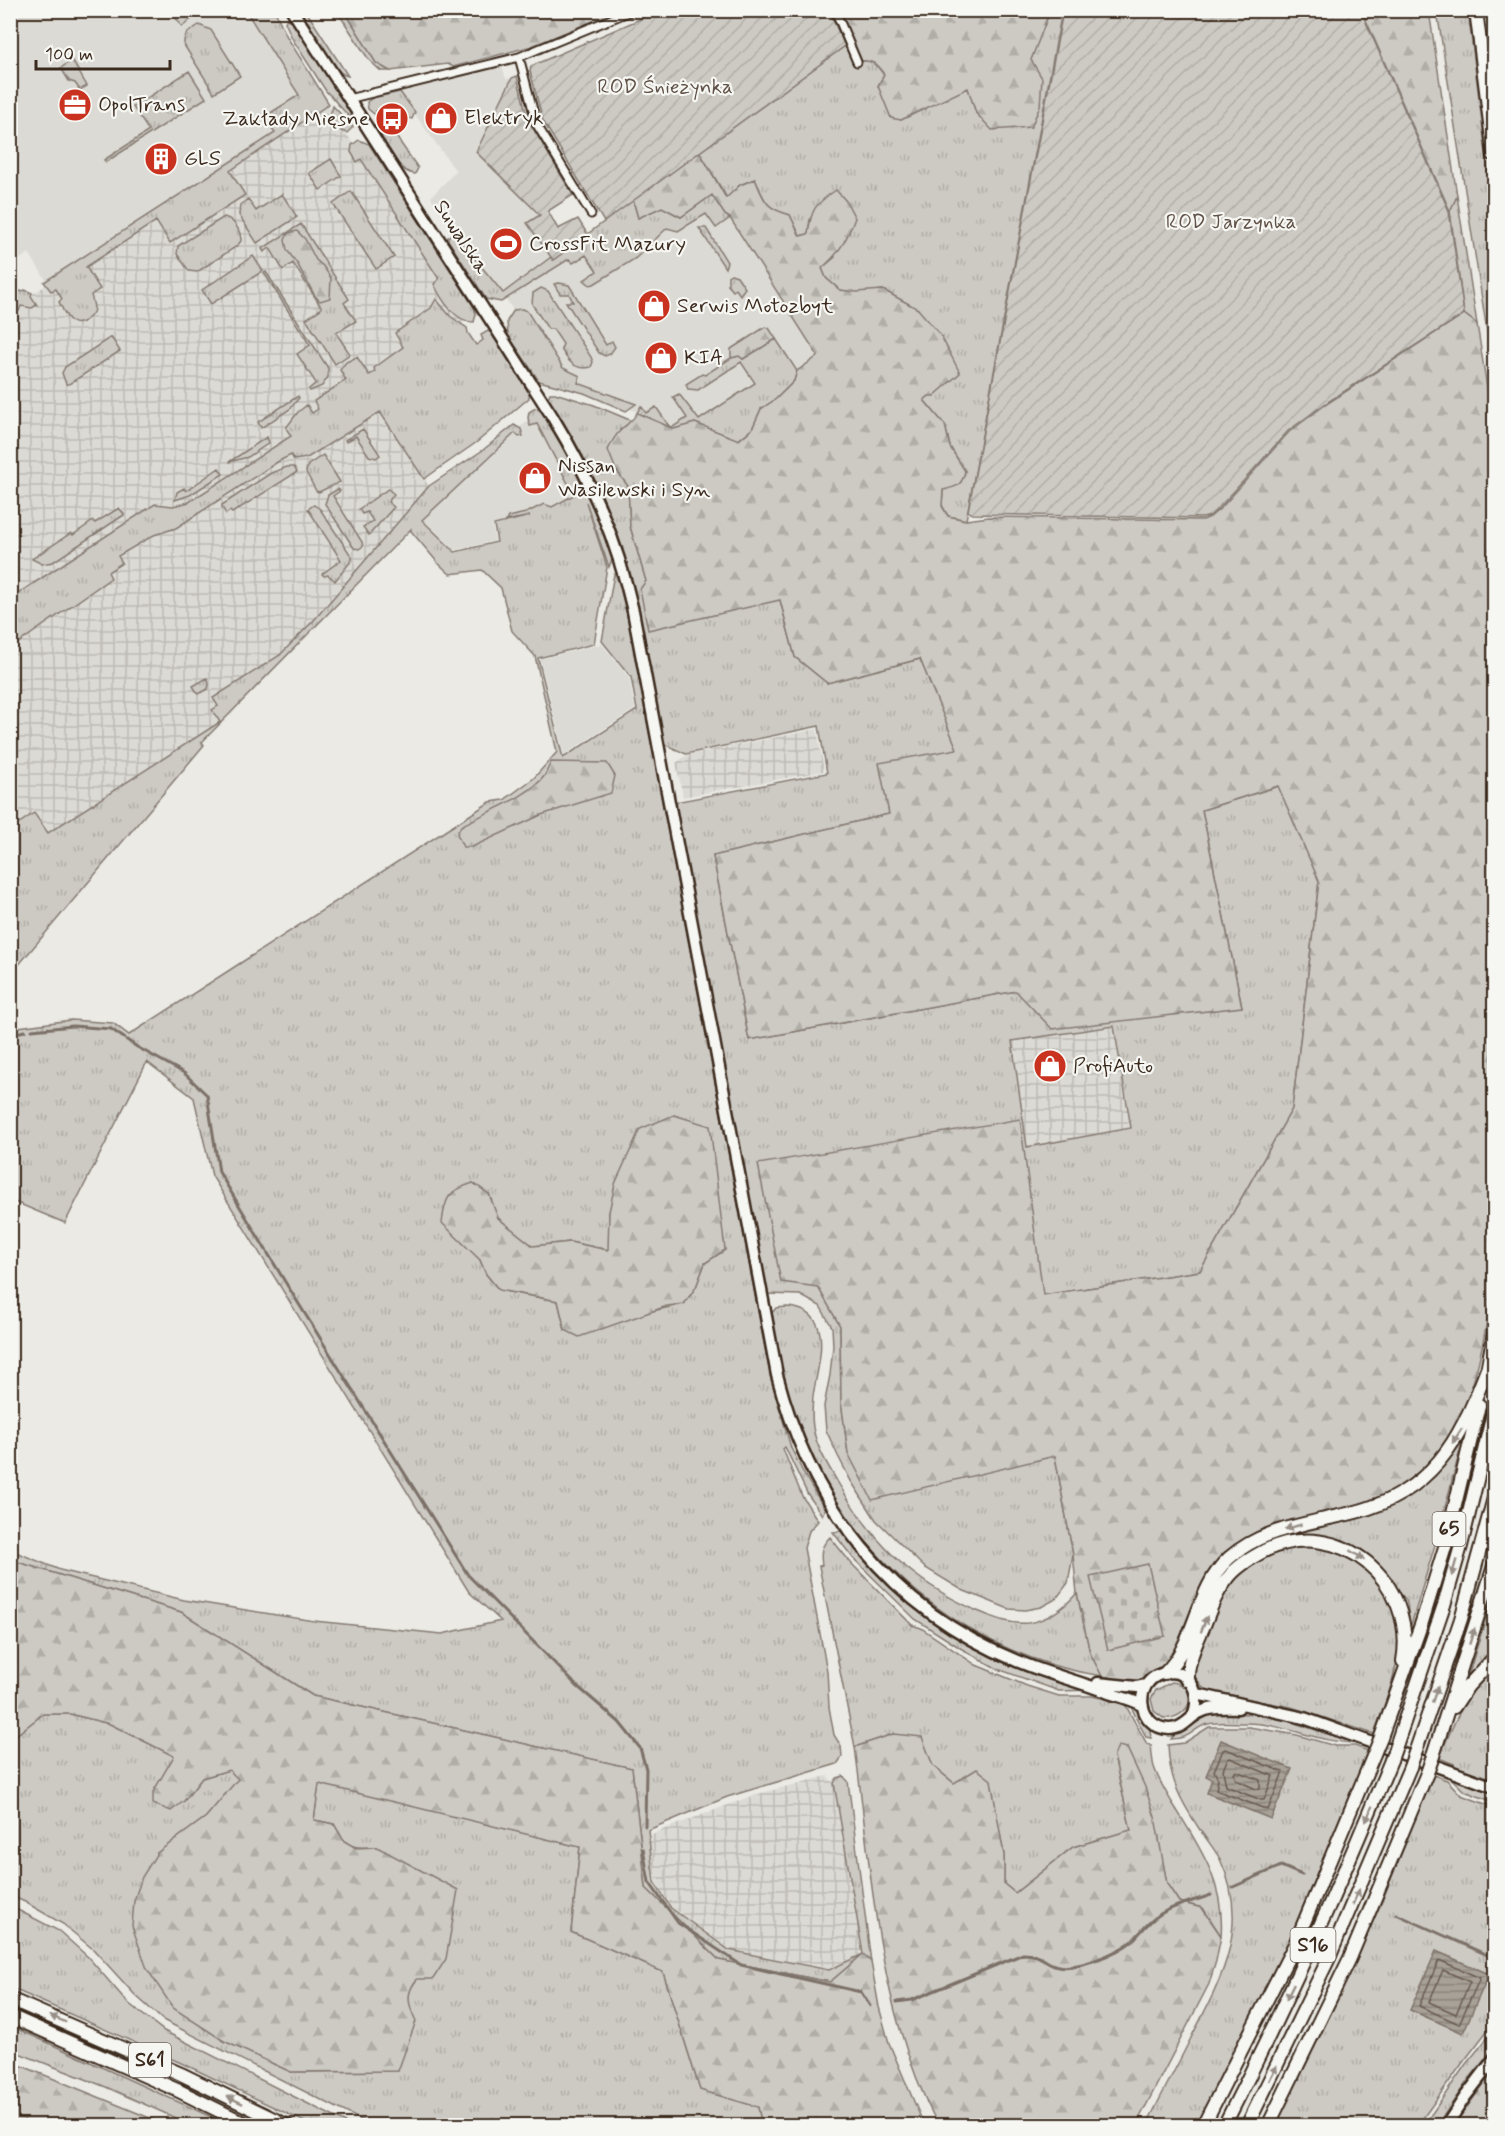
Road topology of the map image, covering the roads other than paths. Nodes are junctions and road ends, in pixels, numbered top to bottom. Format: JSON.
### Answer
{"nodes":[{"id":1,"x":292,"y":10,"type":"edge"},
{"id":2,"x":633,"y":10,"type":"edge"},
{"id":3,"x":835,"y":10,"type":"edge"},
{"id":4,"x":1476,"y":10,"type":"edge"},
{"id":5,"x":519,"y":57,"type":"junction"},
{"id":6,"x":857,"y":62,"type":"dead end"},
{"id":7,"x":348,"y":99,"type":"junction"},
{"id":8,"x":1494,"y":155,"type":"edge"},
{"id":9,"x":591,"y":214,"type":"dead end"},
{"id":10,"x":1494,"y":1334,"type":"edge"},
{"id":11,"x":1489,"y":1364,"type":"junction"},
{"id":12,"x":1494,"y":1410,"type":"edge"},
{"id":13,"x":1494,"y":1498,"type":"edge"},
{"id":14,"x":1494,"y":1566,"type":"edge"},
{"id":15,"x":1494,"y":1658,"type":"edge"},
{"id":16,"x":1166,"y":1673,"type":"junction"},
{"id":17,"x":1074,"y":1679,"type":"junction"},
{"id":18,"x":1188,"y":1680,"type":"junction"},
{"id":19,"x":1146,"y":1685,"type":"junction"},
{"id":20,"x":1397,"y":1692,"type":"junction"},
{"id":21,"x":1197,"y":1694,"type":"junction"},
{"id":22,"x":1142,"y":1705,"type":"junction"},
{"id":23,"x":1260,"y":1708,"type":"junction"},
{"id":24,"x":1192,"y":1717,"type":"junction"},
{"id":25,"x":1441,"y":1732,"type":"junction"},
{"id":26,"x":1494,"y":1787,"type":"edge"},
{"id":27,"x":10,"y":1999,"type":"edge"},
{"id":28,"x":10,"y":2016,"type":"edge"},
{"id":29,"x":1494,"y":2059,"type":"edge"},
{"id":30,"x":1231,"y":2072,"type":"junction"},
{"id":31,"x":250,"y":2126,"type":"edge"},
{"id":32,"x":288,"y":2126,"type":"edge"},
{"id":33,"x":1203,"y":2126,"type":"edge"},
{"id":34,"x":1210,"y":2126,"type":"edge"},
{"id":35,"x":1224,"y":2126,"type":"edge"},
{"id":36,"x":1247,"y":2126,"type":"edge"},
{"id":37,"x":1266,"y":2126,"type":"edge"},
{"id":38,"x":1446,"y":2126,"type":"edge"}],
"edges":[{"from":1,"to":7,"type":"main road","name":"Suwalska"},
{"from":2,"to":5,"type":"street"},
{"from":3,"to":6,"type":"street"},
{"from":4,"to":8,"type":"highway"},
{"from":5,"to":7,"type":"street"},
{"from":5,"to":9,"type":"street"},
{"from":7,"to":17,"type":"main road","name":"Suwalska"},
{"from":10,"to":11,"type":"highway","number":"65"},
{"from":11,"to":16,"type":"highway","one_way":true},
{"from":11,"to":20,"type":"highway","number":"65"},
{"from":12,"to":35,"type":"highway","number":"S16","one_way":true,"bridge":true},
{"from":36,"to":13,"type":"highway","number":"S16","one_way":true,"bridge":true},
{"from":25,"to":14,"type":"highway","number":"S16","one_way":true},
{"from":15,"to":25,"type":"highway"},
{"from":16,"to":18,"type":"main road"},
{"from":16,"to":19,"type":"main road"},
{"from":17,"to":19,"type":"main road"},
{"from":17,"to":22,"type":"main road"},
{"from":18,"to":20,"type":"highway","one_way":true},
{"from":18,"to":21,"type":"main road"},
{"from":19,"to":22,"type":"main road"},
{"from":20,"to":30,"type":"highway","number":"65","bridge":true},
{"from":21,"to":23,"type":"main road"},
{"from":21,"to":24,"type":"main road"},
{"from":22,"to":24,"type":"main road"},
{"from":23,"to":24,"type":"main road"},
{"from":23,"to":26,"type":"main road"},
{"from":25,"to":37,"type":"highway","number":"S16","bridge":true},
{"from":32,"to":27,"type":"highway","number":"S61","one_way":true},
{"from":28,"to":31,"type":"highway","number":"S61"},
{"from":29,"to":38,"type":"main road"},
{"from":30,"to":33,"type":"highway","number":"65"},
{"from":30,"to":34,"type":"highway"}]}
